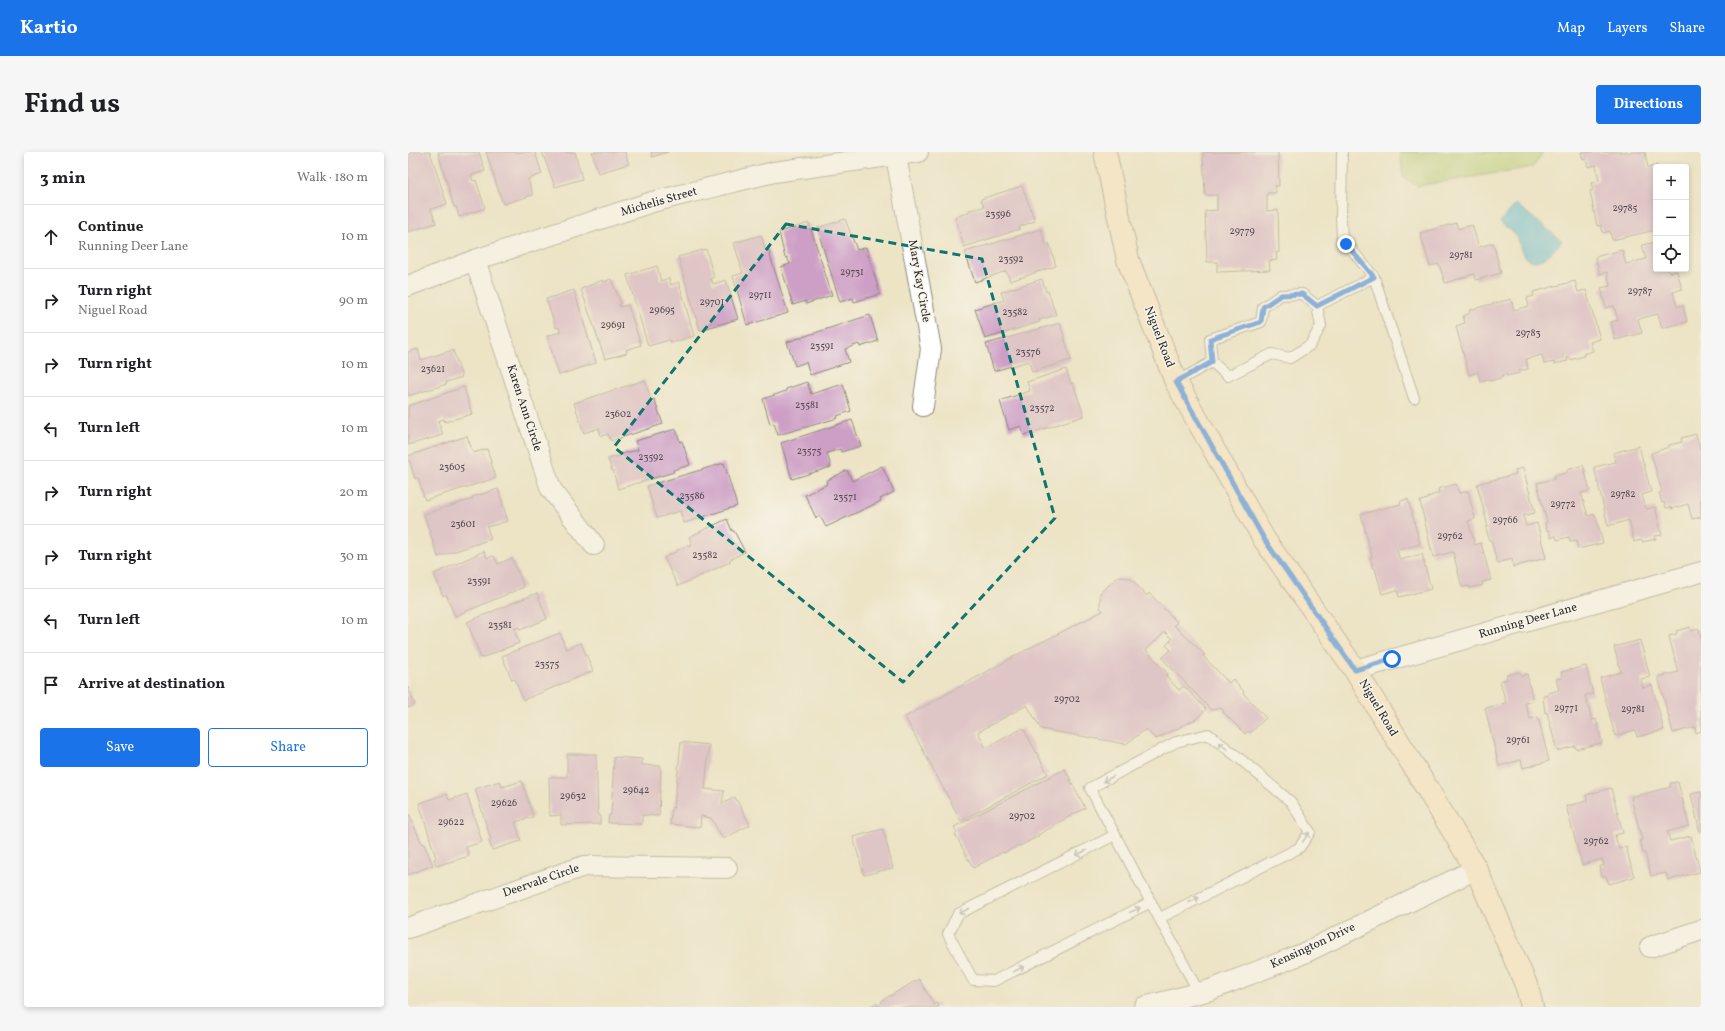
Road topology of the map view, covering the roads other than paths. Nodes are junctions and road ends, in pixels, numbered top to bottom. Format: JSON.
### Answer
{"nodes":[{"id":1,"x":918,"y":152,"type":"edge"},
{"id":2,"x":1104,"y":152,"type":"edge"},
{"id":3,"x":1342,"y":152,"type":"edge"},
{"id":4,"x":896,"y":156,"type":"junction"},
{"id":5,"x":475,"y":260,"type":"junction"},
{"id":6,"x":1374,"y":277,"type":"junction"},
{"id":7,"x":408,"y":286,"type":"edge"},
{"id":8,"x":1317,"y":306,"type":"junction"},
{"id":9,"x":1212,"y":362,"type":"junction"},
{"id":10,"x":1176,"y":382,"type":"junction"},
{"id":11,"x":1414,"y":398,"type":"dead end"},
{"id":12,"x":922,"y":406,"type":"dead end"},
{"id":13,"x":594,"y":545,"type":"dead end"},
{"id":14,"x":1701,"y":572,"type":"edge"},
{"id":15,"x":1355,"y":670,"type":"junction"},
{"id":16,"x":1115,"y":835,"type":"junction"},
{"id":17,"x":727,"y":868,"type":"dead end"},
{"id":18,"x":1476,"y":869,"type":"junction"},
{"id":19,"x":1151,"y":902,"type":"junction"},
{"id":20,"x":1160,"y":918,"type":"junction"},
{"id":21,"x":408,"y":928,"type":"edge"},
{"id":22,"x":1701,"y":930,"type":"edge"},
{"id":23,"x":1650,"y":947,"type":"dead end"},
{"id":24,"x":1199,"y":993,"type":"junction"},
{"id":25,"x":1144,"y":1007,"type":"edge"},
{"id":26,"x":1532,"y":1007,"type":"edge"}],
"edges":[{"from":1,"to":4,"type":"street","name":"Michelis Street"},
{"from":2,"to":10,"type":"main road","name":"Niguel Road"},
{"from":3,"to":6,"type":"lane"},
{"from":4,"to":5,"type":"street","name":"Michelis Street"},
{"from":4,"to":12,"type":"street","name":"Mary Kay Circle"},
{"from":5,"to":7,"type":"street","name":"Michelis Street"},
{"from":5,"to":13,"type":"street","name":"Karen Ann Circle"},
{"from":6,"to":8,"type":"lane"},
{"from":6,"to":11,"type":"lane"},
{"from":8,"to":9,"type":"lane"},
{"from":8,"to":9,"type":"lane"},
{"from":9,"to":10,"type":"lane"},
{"from":10,"to":15,"type":"main road","name":"Niguel Road"},
{"from":14,"to":15,"type":"street","name":"Running Deer Lane"},
{"from":15,"to":18,"type":"main road","name":"Niguel Road"},
{"from":16,"to":19,"type":"lane"},
{"from":16,"to":19,"type":"lane","one_way":true},
{"from":20,"to":16,"type":"lane","one_way":true},
{"from":17,"to":21,"type":"street","name":"Deervale Circle"},
{"from":18,"to":24,"type":"street","name":"Kensington Drive"},
{"from":18,"to":26,"type":"main road","name":"Niguel Road"},
{"from":19,"to":20,"type":"lane"},
{"from":20,"to":24,"type":"lane"},
{"from":22,"to":23,"type":"street"},
{"from":24,"to":25,"type":"street","name":"Kensington Drive"}]}
